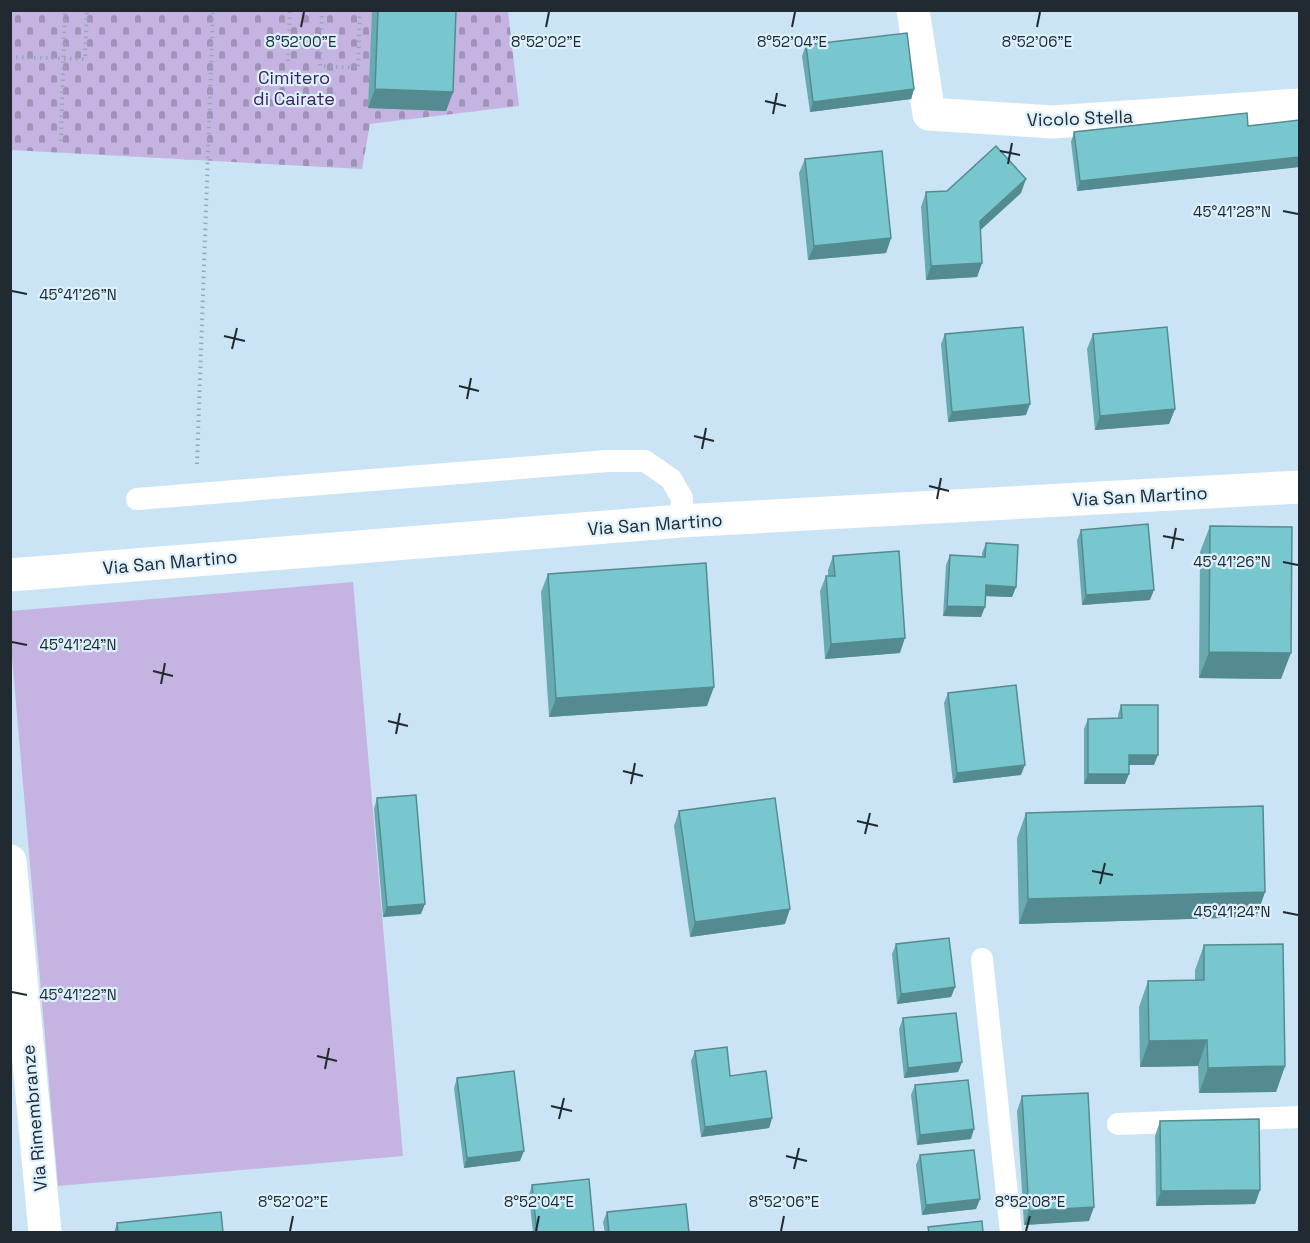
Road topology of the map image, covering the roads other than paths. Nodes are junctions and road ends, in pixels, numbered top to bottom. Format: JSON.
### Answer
{"nodes":[{"id":1,"x":914,"y":10,"type":"edge"},
{"id":2,"x":1299,"y":105,"type":"edge"},
{"id":3,"x":1299,"y":487,"type":"edge"},
{"id":4,"x":137,"y":499,"type":"dead end"},
{"id":5,"x":681,"y":521,"type":"junction"},
{"id":6,"x":10,"y":575,"type":"edge"},
{"id":7,"x":10,"y":861,"type":"edge"},
{"id":8,"x":14,"y":933,"type":"edge"},
{"id":9,"x":982,"y":959,"type":"dead end"},
{"id":10,"x":1299,"y":1117,"type":"edge"},
{"id":11,"x":1118,"y":1124,"type":"dead end"},
{"id":12,"x":45,"y":1233,"type":"edge"},
{"id":13,"x":1011,"y":1233,"type":"edge"}],
"edges":[{"from":1,"to":2,"type":"street","name":"Vicolo Stella"},
{"from":3,"to":5,"type":"street","name":"Via San Martino"},
{"from":4,"to":5,"type":"lane"},
{"from":5,"to":6,"type":"street","name":"Via San Martino"},
{"from":7,"to":8,"type":"street","name":"Via Rimembranze"},
{"from":8,"to":12,"type":"street","name":"Via Rimembranze"},
{"from":9,"to":13,"type":"lane"},
{"from":10,"to":11,"type":"lane"}]}
